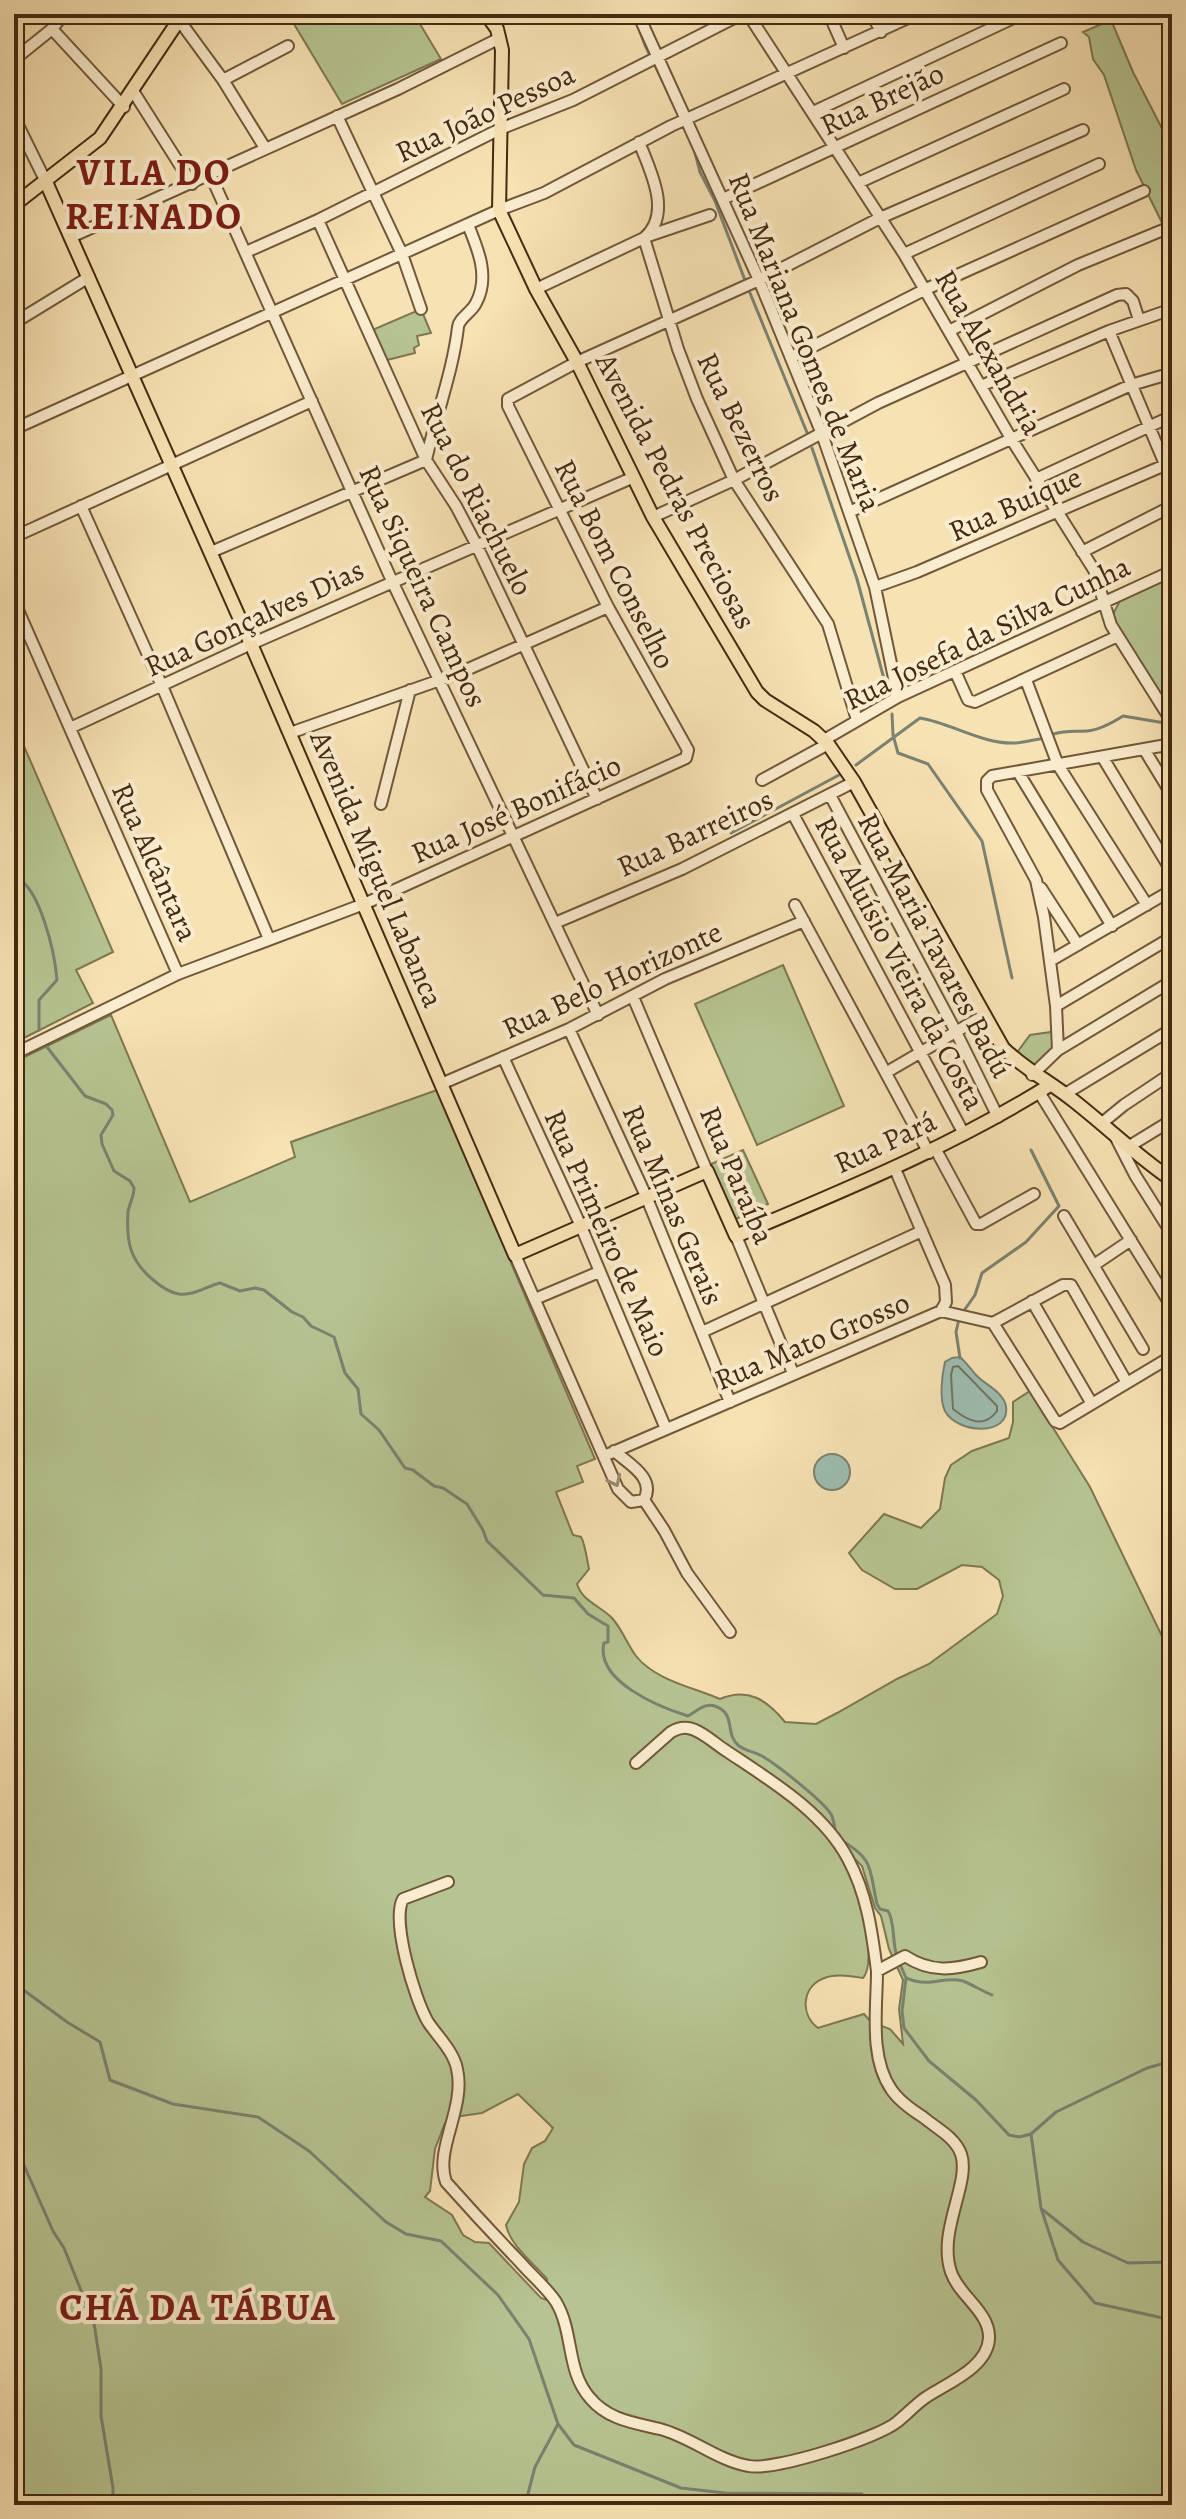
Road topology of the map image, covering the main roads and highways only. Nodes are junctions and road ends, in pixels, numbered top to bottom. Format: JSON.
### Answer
{"nodes":[{"id":1,"x":486,"y":14,"type":"edge"},
{"id":2,"x":181,"y":17,"type":"edge"},
{"id":3,"x":46,"y":182,"type":"junction"},
{"id":4,"x":14,"y":205,"type":"edge"},
{"id":5,"x":1044,"y":1088,"type":"junction"},
{"id":6,"x":1168,"y":1173,"type":"edge"},
{"id":7,"x":580,"y":1224,"type":"joint"},
{"id":8,"x":736,"y":1236,"type":"joint"}],
"edges":[{"from":1,"to":5,"type":"main road","name":"Avenida Pedras Preciosas"},
{"from":2,"to":3,"type":"main road"},
{"from":3,"to":4,"type":"main road"},
{"from":3,"to":7,"type":"main road","name":"Avenida Miguel Labanca"},
{"from":5,"to":6,"type":"main road","name":"Avenida Pedras Preciosas"},
{"from":5,"to":8,"type":"main road","name":"Rua Pará"},
{"from":7,"to":8,"type":"main road","name":"Rua Paraíba"}]}
